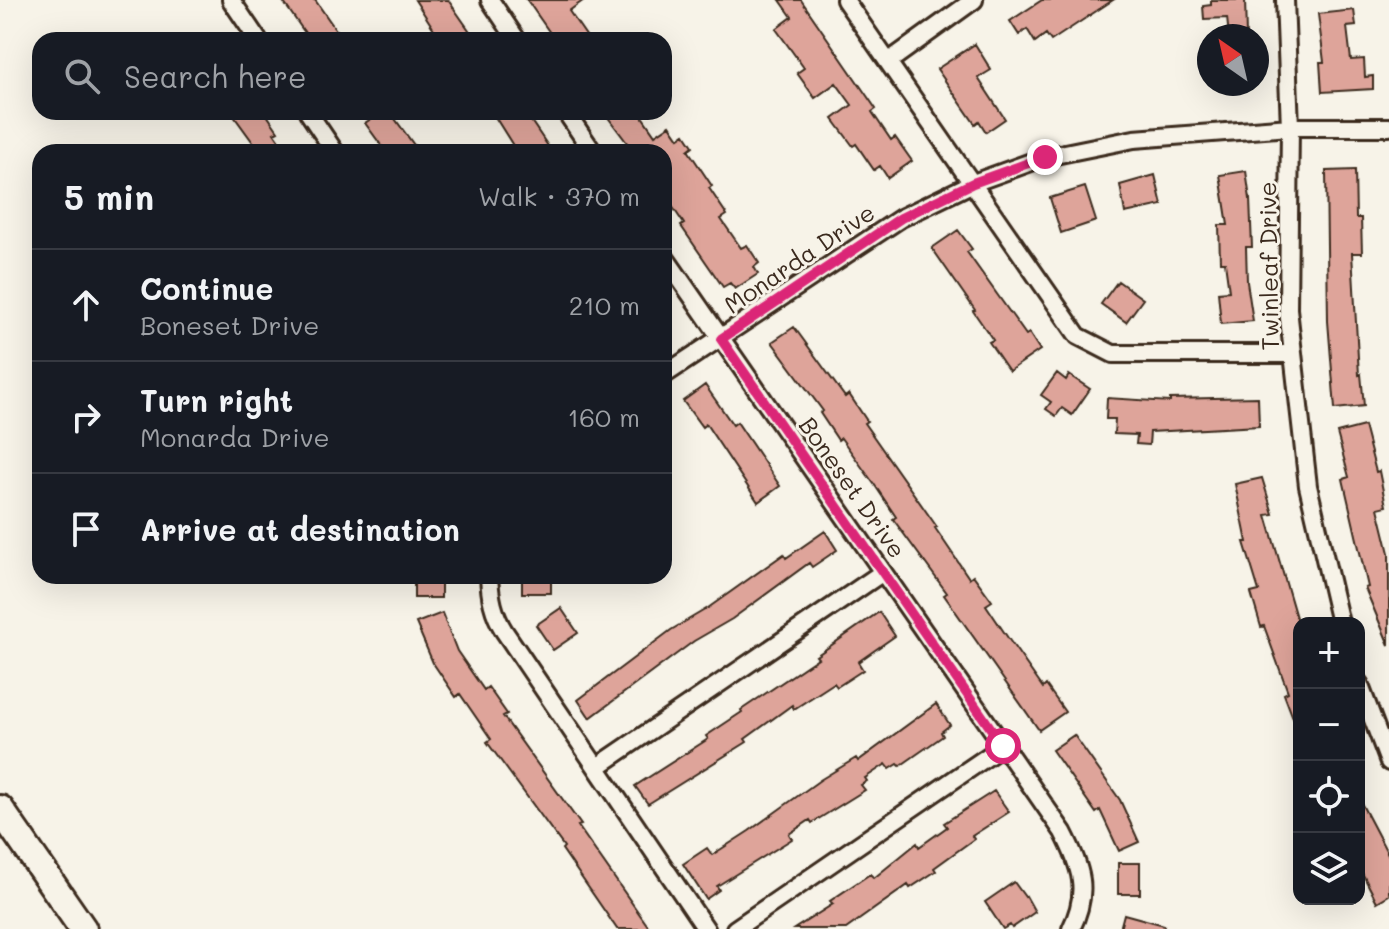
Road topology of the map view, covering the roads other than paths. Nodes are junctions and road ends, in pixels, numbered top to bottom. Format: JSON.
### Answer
{"nodes":[{"id":1,"x":231,"y":0,"type":"edge"},
{"id":2,"x":490,"y":0,"type":"edge"},
{"id":3,"x":845,"y":0,"type":"edge"},
{"id":4,"x":974,"y":0,"type":"edge"},
{"id":5,"x":1285,"y":0,"type":"edge"},
{"id":6,"x":253,"y":32,"type":"edge"},
{"id":7,"x":512,"y":32,"type":"edge"},
{"id":8,"x":888,"y":62,"type":"junction"},
{"id":9,"x":313,"y":120,"type":"edge"},
{"id":10,"x":571,"y":120,"type":"edge"},
{"id":11,"x":1290,"y":127,"type":"junction"},
{"id":12,"x":1389,"y":127,"type":"edge"},
{"id":13,"x":330,"y":144,"type":"edge"},
{"id":14,"x":588,"y":144,"type":"edge"},
{"id":15,"x":973,"y":183,"type":"junction"},
{"id":16,"x":672,"y":268,"type":"edge"},
{"id":17,"x":721,"y":339,"type":"junction"},
{"id":18,"x":1293,"y":354,"type":"junction"},
{"id":19,"x":672,"y":370,"type":"edge"},
{"id":20,"x":883,"y":572,"type":"junction"},
{"id":21,"x":489,"y":584,"type":"edge"},
{"id":22,"x":1339,"y":617,"type":"edge"},
{"id":23,"x":1361,"y":689,"type":"edge"},
{"id":24,"x":1003,"y":746,"type":"junction"},
{"id":25,"x":1389,"y":762,"type":"edge"},
{"id":26,"x":597,"y":767,"type":"junction"},
{"id":27,"x":0,"y":809,"type":"edge"},
{"id":28,"x":83,"y":929,"type":"edge"},
{"id":29,"x":706,"y":929,"type":"edge"},
{"id":30,"x":735,"y":929,"type":"edge"},
{"id":31,"x":1071,"y":929,"type":"edge"}],
"edges":[{"from":1,"to":6,"type":"street"},
{"from":2,"to":7,"type":"street"},
{"from":3,"to":8,"type":"street"},
{"from":4,"to":8,"type":"street"},
{"from":5,"to":11,"type":"street","name":"Twinleaf Drive"},
{"from":8,"to":15,"type":"street"},
{"from":9,"to":13,"type":"street"},
{"from":10,"to":14,"type":"street"},
{"from":11,"to":12,"type":"street","name":"Monarda Drive"},
{"from":11,"to":15,"type":"street","name":"Monarda Drive"},
{"from":11,"to":18,"type":"street","name":"Twinleaf Drive"},
{"from":15,"to":17,"type":"street","name":"Monarda Drive"},
{"from":15,"to":18,"type":"street"},
{"from":16,"to":17,"type":"street","name":"Boneset Drive"},
{"from":17,"to":19,"type":"street","name":"Monarda Drive"},
{"from":17,"to":20,"type":"street","name":"Boneset Drive"},
{"from":18,"to":22,"type":"street","name":"Twinleaf Drive"},
{"from":20,"to":24,"type":"street","name":"Boneset Drive"},
{"from":20,"to":26,"type":"street"},
{"from":21,"to":26,"type":"street"},
{"from":23,"to":25,"type":"street"},
{"from":24,"to":30,"type":"street"},
{"from":24,"to":31,"type":"street","name":"Boneset Drive"},
{"from":26,"to":29,"type":"street"},
{"from":27,"to":28,"type":"main road"}]}
